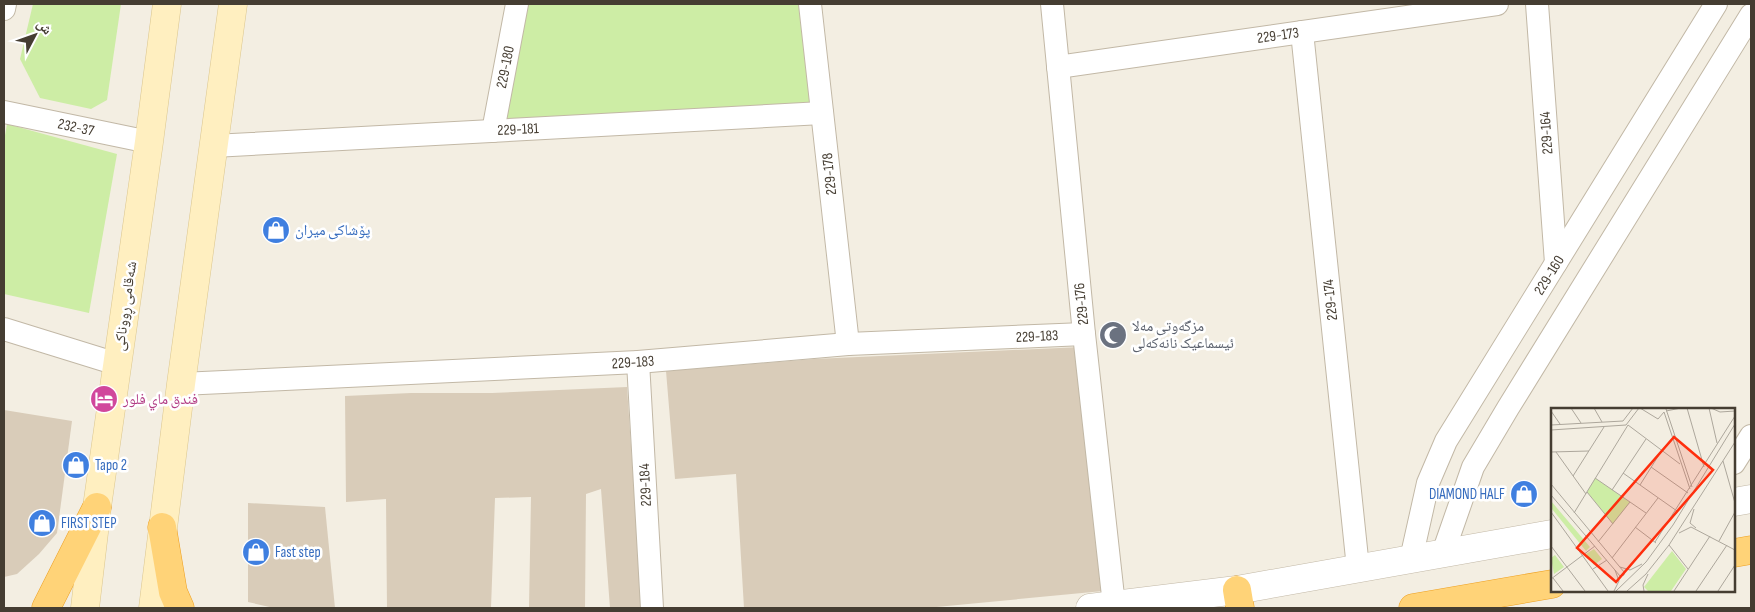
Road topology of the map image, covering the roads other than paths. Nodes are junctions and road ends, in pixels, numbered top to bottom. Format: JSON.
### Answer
{"nodes":[{"id":1,"x":5,"y":4,"type":"edge"},
{"id":2,"x":167,"y":4,"type":"edge"},
{"id":3,"x":233,"y":4,"type":"edge"},
{"id":4,"x":517,"y":4,"type":"edge"},
{"id":5,"x":810,"y":4,"type":"edge"},
{"id":6,"x":1052,"y":4,"type":"edge"},
{"id":7,"x":1497,"y":4,"type":"edge"},
{"id":8,"x":1537,"y":4,"type":"edge"},
{"id":9,"x":1716,"y":4,"type":"edge"},
{"id":10,"x":4,"y":10,"type":"edge"},
{"id":11,"x":1751,"y":15,"type":"edge"},
{"id":12,"x":1302,"y":32,"type":"junction"},
{"id":13,"x":1058,"y":67,"type":"junction"},
{"id":14,"x":4,"y":112,"type":"edge"},
{"id":15,"x":822,"y":113,"type":"junction"},
{"id":16,"x":494,"y":131,"type":"junction"},
{"id":17,"x":149,"y":142,"type":"junction"},
{"id":18,"x":213,"y":146,"type":"junction"},
{"id":19,"x":1556,"y":263,"type":"junction"},
{"id":20,"x":4,"y":329,"type":"edge"},
{"id":21,"x":1084,"y":334,"type":"junction"},
{"id":22,"x":848,"y":344,"type":"junction"},
{"id":23,"x":638,"y":362,"type":"junction"},
{"id":24,"x":117,"y":364,"type":"junction"},
{"id":25,"x":181,"y":384,"type":"junction"},
{"id":26,"x":1751,"y":436,"type":"edge"},
{"id":27,"x":1735,"y":461,"type":"edge"},
{"id":28,"x":1751,"y":499,"type":"edge"},
{"id":29,"x":1735,"y":502,"type":"edge"},
{"id":30,"x":97,"y":507,"type":"junction"},
{"id":31,"x":162,"y":527,"type":"junction"},
{"id":32,"x":1551,"y":534,"type":"edge"},
{"id":33,"x":1751,"y":550,"type":"edge"},
{"id":34,"x":1735,"y":552,"type":"edge"},
{"id":35,"x":1443,"y":554,"type":"junction"},
{"id":36,"x":1411,"y":559,"type":"junction"},
{"id":37,"x":1358,"y":568,"type":"junction"},
{"id":38,"x":1551,"y":584,"type":"edge"},
{"id":39,"x":1238,"y":599,"type":"edge"},
{"id":40,"x":1102,"y":606,"type":"edge"},
{"id":41,"x":46,"y":608,"type":"edge"},
{"id":42,"x":85,"y":608,"type":"edge"},
{"id":43,"x":153,"y":608,"type":"edge"},
{"id":44,"x":180,"y":608,"type":"edge"},
{"id":45,"x":652,"y":608,"type":"edge"},
{"id":46,"x":1413,"y":608,"type":"edge"}],
"edges":[{"from":1,"to":10,"type":"street"},
{"from":2,"to":17,"type":"main road","name":"شەقامی ڕووناکی"},
{"from":3,"to":18,"type":"main road"},
{"from":4,"to":16,"type":"street","name":"229-180"},
{"from":5,"to":15,"type":"street","name":"229-178"},
{"from":6,"to":13,"type":"street","name":"229-176"},
{"from":7,"to":12,"type":"street","name":"229-173"},
{"from":8,"to":19,"type":"street","name":"229-164"},
{"from":9,"to":19,"type":"street","name":"229-160"},
{"from":11,"to":35,"type":"street"},
{"from":12,"to":13,"type":"street","name":"229-173"},
{"from":12,"to":37,"type":"street","name":"229-174"},
{"from":13,"to":21,"type":"street","name":"229-176"},
{"from":14,"to":17,"type":"street","name":"232-37"},
{"from":15,"to":16,"type":"street","name":"229-181"},
{"from":15,"to":22,"type":"street","name":"229-178"},
{"from":16,"to":18,"type":"street","name":"229-181"},
{"from":17,"to":24,"type":"main road","name":"شەقامی ڕووناکی"},
{"from":18,"to":25,"type":"main road"},
{"from":19,"to":36,"type":"street","name":"229-160"},
{"from":20,"to":24,"type":"street"},
{"from":21,"to":22,"type":"street","name":"229-183"},
{"from":21,"to":40,"type":"street","name":"229-176"},
{"from":22,"to":23,"type":"street","name":"229-183"},
{"from":23,"to":25,"type":"street","name":"229-183"},
{"from":23,"to":45,"type":"street","name":"229-184"},
{"from":24,"to":30,"type":"main road","name":"شەقامی ڕووناکی"},
{"from":25,"to":31,"type":"main road"},
{"from":26,"to":27,"type":"street"},
{"from":28,"to":29,"type":"street"},
{"from":30,"to":41,"type":"highway"},
{"from":30,"to":42,"type":"main road","name":"شەقامی ڕووناکی"},
{"from":31,"to":43,"type":"main road"},
{"from":31,"to":44,"type":"highway"},
{"from":32,"to":35,"type":"street"},
{"from":33,"to":34,"type":"highway"},
{"from":35,"to":36,"type":"street"},
{"from":36,"to":37,"type":"street"},
{"from":37,"to":39,"type":"street"},
{"from":38,"to":46,"type":"highway"},
{"from":39,"to":40,"type":"street"}]}
